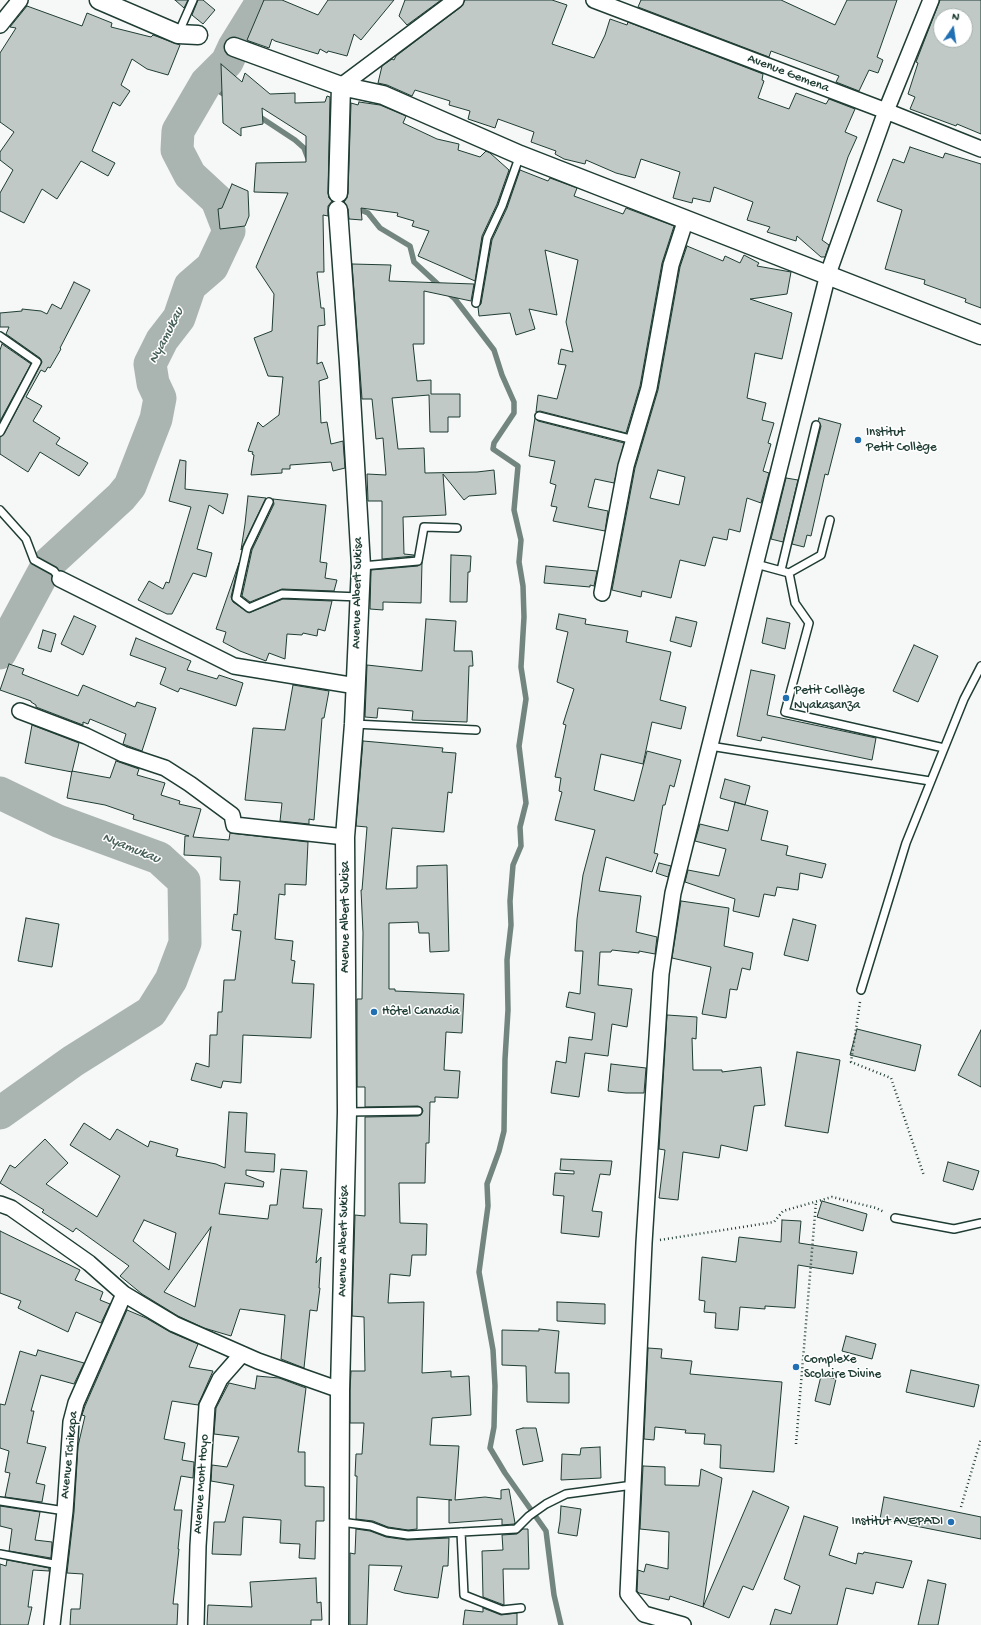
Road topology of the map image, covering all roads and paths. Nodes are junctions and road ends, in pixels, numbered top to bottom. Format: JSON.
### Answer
{"nodes":[{"id":1,"x":20,"y":0,"type":"edge"},
{"id":2,"x":99,"y":0,"type":"edge"},
{"id":3,"x":193,"y":0,"type":"edge"},
{"id":4,"x":456,"y":0,"type":"edge"},
{"id":5,"x":594,"y":0,"type":"edge"},
{"id":6,"x":932,"y":0,"type":"edge"},
{"id":7,"x":0,"y":25,"type":"edge"},
{"id":8,"x":178,"y":34,"type":"junction"},
{"id":9,"x":198,"y":35,"type":"dead end"},
{"id":10,"x":234,"y":47,"type":"dead end"},
{"id":11,"x":341,"y":86,"type":"junction"},
{"id":12,"x":886,"y":111,"type":"junction"},
{"id":13,"x":981,"y":149,"type":"edge"},
{"id":14,"x":520,"y":155,"type":"junction"},
{"id":15,"x":686,"y":219,"type":"junction"},
{"id":16,"x":828,"y":274,"type":"junction"},
{"id":17,"x":476,"y":303,"type":"dead end"},
{"id":18,"x":981,"y":335,"type":"edge"},
{"id":19,"x":0,"y":336,"type":"edge"},
{"id":20,"x":539,"y":416,"type":"dead end"},
{"id":21,"x":816,"y":425,"type":"dead end"},
{"id":22,"x":0,"y":432,"type":"edge"},
{"id":23,"x":634,"y":440,"type":"junction"},
{"id":24,"x":269,"y":502,"type":"dead end"},
{"id":25,"x":0,"y":510,"type":"edge"},
{"id":26,"x":830,"y":520,"type":"dead end"},
{"id":27,"x":457,"y":528,"type":"dead end"},
{"id":28,"x":756,"y":564,"type":"junction"},
{"id":29,"x":362,"y":566,"type":"junction"},
{"id":30,"x":780,"y":570,"type":"junction"},
{"id":31,"x":790,"y":572,"type":"junction"},
{"id":32,"x":57,"y":575,"type":"joint"},
{"id":33,"x":602,"y":593,"type":"dead end"},
{"id":34,"x":360,"y":597,"type":"junction"},
{"id":35,"x":981,"y":666,"type":"edge"},
{"id":36,"x":356,"y":686,"type":"junction"},
{"id":37,"x":20,"y":711,"type":"dead end"},
{"id":38,"x":354,"y":724,"type":"junction"},
{"id":39,"x":476,"y":730,"type":"dead end"},
{"id":40,"x":710,"y":746,"type":"junction"},
{"id":41,"x":944,"y":748,"type":"junction"},
{"id":42,"x":930,"y":781,"type":"junction"},
{"id":43,"x":345,"y":837,"type":"junction"},
{"id":44,"x":861,"y":990,"type":"joint"},
{"id":45,"x":418,"y":1111,"type":"dead end"},
{"id":46,"x":347,"y":1112,"type":"junction"},
{"id":47,"x":924,"y":1176,"type":"dead end"},
{"id":48,"x":816,"y":1202,"type":"junction"},
{"id":49,"x":0,"y":1204,"type":"edge"},
{"id":50,"x":895,"y":1218,"type":"joint"},
{"id":51,"x":981,"y":1224,"type":"edge"},
{"id":52,"x":644,"y":1243,"type":"junction"},
{"id":53,"x":124,"y":1294,"type":"junction"},
{"id":54,"x":242,"y":1354,"type":"junction"},
{"id":55,"x":340,"y":1390,"type":"junction"},
{"id":56,"x":981,"y":1439,"type":"edge"},
{"id":57,"x":796,"y":1444,"type":"dead end"},
{"id":58,"x":633,"y":1484,"type":"junction"},
{"id":59,"x":0,"y":1501,"type":"edge"},
{"id":60,"x":961,"y":1507,"type":"dead end"},
{"id":61,"x":65,"y":1511,"type":"junction"},
{"id":62,"x":339,"y":1522,"type":"junction"},
{"id":63,"x":461,"y":1532,"type":"junction"},
{"id":64,"x":0,"y":1554,"type":"edge"},
{"id":65,"x":59,"y":1565,"type":"junction"},
{"id":66,"x":521,"y":1608,"type":"dead end"},
{"id":67,"x":52,"y":1625,"type":"edge"},
{"id":68,"x":196,"y":1625,"type":"edge"},
{"id":69,"x":339,"y":1625,"type":"edge"},
{"id":70,"x":683,"y":1625,"type":"edge"}],
"edges":[{"from":1,"to":7,"type":"street"},
{"from":2,"to":8,"type":"street"},
{"from":3,"to":8,"type":"lane"},
{"from":4,"to":11,"type":"street"},
{"from":5,"to":12,"type":"street","name":"Avenue Gemena"},
{"from":6,"to":12,"type":"street"},
{"from":8,"to":9,"type":"street"},
{"from":10,"to":11,"type":"street"},
{"from":11,"to":14,"type":"street"},
{"from":11,"to":29,"type":"street","name":"Avenue Albert Sukisa"},
{"from":12,"to":13,"type":"street","name":"Avenue Gemena"},
{"from":12,"to":16,"type":"street"},
{"from":14,"to":15,"type":"street"},
{"from":14,"to":17,"type":"lane"},
{"from":15,"to":16,"type":"street"},
{"from":15,"to":23,"type":"street"},
{"from":16,"to":18,"type":"street"},
{"from":16,"to":28,"type":"street"},
{"from":19,"to":22,"type":"lane"},
{"from":20,"to":23,"type":"lane"},
{"from":21,"to":30,"type":"lane"},
{"from":23,"to":33,"type":"street"},
{"from":24,"to":34,"type":"lane"},
{"from":25,"to":32,"type":"lane"},
{"from":26,"to":31,"type":"lane"},
{"from":27,"to":29,"type":"lane"},
{"from":28,"to":30,"type":"lane"},
{"from":28,"to":40,"type":"street"},
{"from":29,"to":34,"type":"street","name":"Avenue Albert Sukisa"},
{"from":30,"to":31,"type":"lane"},
{"from":31,"to":41,"type":"lane"},
{"from":32,"to":36,"type":"street"},
{"from":34,"to":36,"type":"street","name":"Avenue Albert Sukisa"},
{"from":35,"to":41,"type":"lane"},
{"from":36,"to":38,"type":"street","name":"Avenue Albert Sukisa"},
{"from":37,"to":43,"type":"street"},
{"from":38,"to":39,"type":"lane"},
{"from":38,"to":43,"type":"street","name":"Avenue Albert Sukisa"},
{"from":40,"to":42,"type":"lane"},
{"from":40,"to":52,"type":"street"},
{"from":41,"to":42,"type":"lane"},
{"from":42,"to":44,"type":"lane"},
{"from":43,"to":46,"type":"street","name":"Avenue Albert Sukisa"},
{"from":44,"to":47,"type":"path"},
{"from":45,"to":46,"type":"lane"},
{"from":46,"to":55,"type":"street","name":"Avenue Albert Sukisa"},
{"from":48,"to":50,"type":"path"},
{"from":48,"to":52,"type":"path"},
{"from":48,"to":57,"type":"path"},
{"from":49,"to":53,"type":"street"},
{"from":50,"to":51,"type":"lane"},
{"from":52,"to":58,"type":"street"},
{"from":53,"to":54,"type":"street"},
{"from":53,"to":61,"type":"street","name":"Avenue Tchikapa"},
{"from":54,"to":55,"type":"street"},
{"from":54,"to":68,"type":"street","name":"Avenue Mont Hoyo"},
{"from":55,"to":62,"type":"street","name":"Avenue Albert Sukisa"},
{"from":56,"to":60,"type":"path"},
{"from":58,"to":63,"type":"lane"},
{"from":58,"to":70,"type":"street"},
{"from":59,"to":61,"type":"lane"},
{"from":61,"to":65,"type":"street","name":"Avenue Tchikapa"},
{"from":62,"to":63,"type":"lane"},
{"from":62,"to":69,"type":"street","name":"Avenue Albert Sukisa"},
{"from":63,"to":66,"type":"lane"},
{"from":64,"to":65,"type":"lane"},
{"from":65,"to":67,"type":"street","name":"Avenue Tchikapa"}]}
